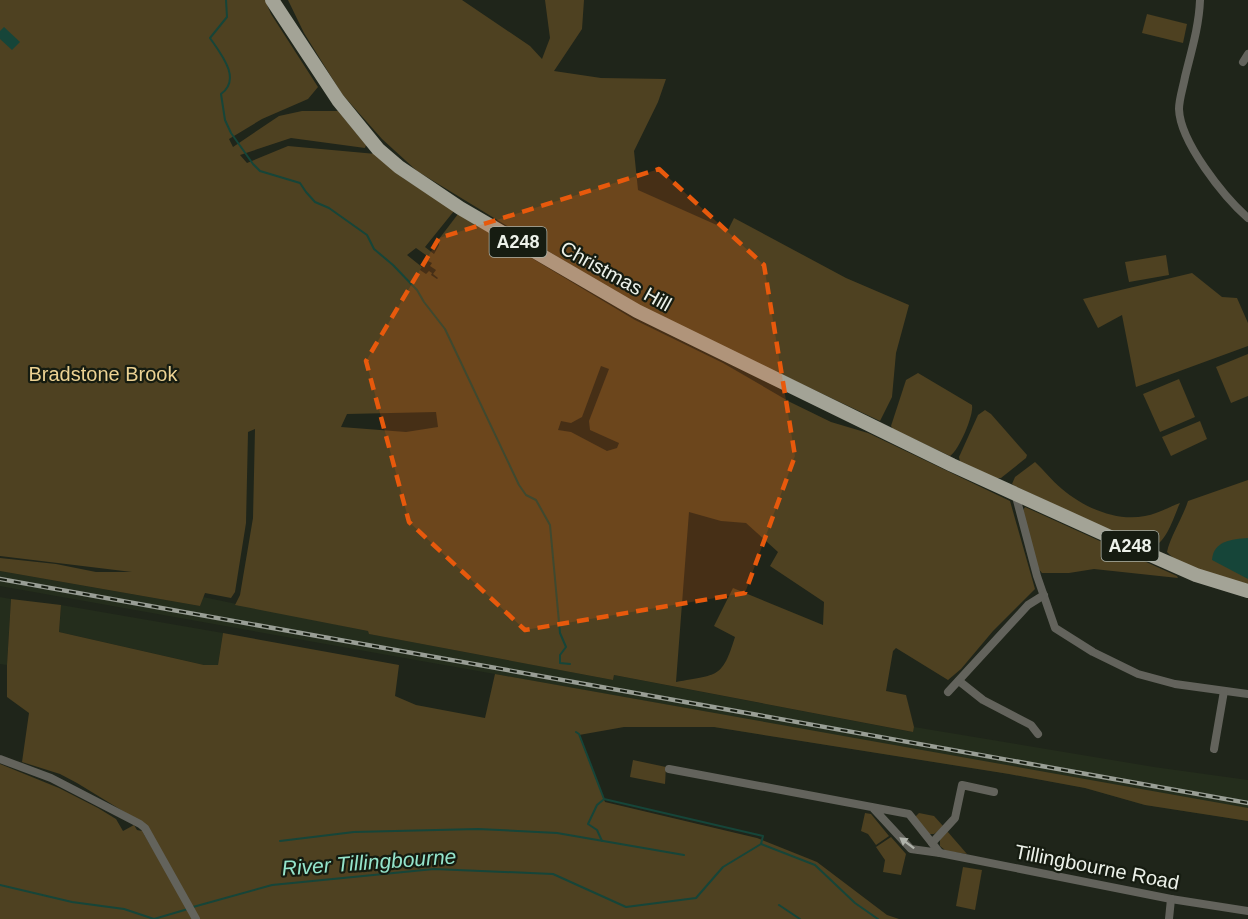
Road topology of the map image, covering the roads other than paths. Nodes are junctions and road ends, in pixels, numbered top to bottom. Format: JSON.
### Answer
{"nodes":[{"id":1,"x":272,"y":0,"type":"edge"},
{"id":2,"x":1200,"y":0,"type":"edge"},
{"id":3,"x":1248,"y":218,"type":"edge"},
{"id":4,"x":1015,"y":493,"type":"junction"},
{"id":5,"x":1248,"y":591,"type":"edge"},
{"id":6,"x":1044,"y":595,"type":"junction"},
{"id":7,"x":959,"y":681,"type":"junction"},
{"id":8,"x":1224,"y":690,"type":"junction"},
{"id":9,"x":948,"y":692,"type":"dead end"},
{"id":10,"x":1248,"y":694,"type":"edge"},
{"id":11,"x":1038,"y":734,"type":"dead end"},
{"id":12,"x":1214,"y":749,"type":"dead end"},
{"id":13,"x":0,"y":759,"type":"edge"},
{"id":14,"x":669,"y":769,"type":"dead end"},
{"id":15,"x":994,"y":792,"type":"dead end"},
{"id":16,"x":873,"y":807,"type":"junction"},
{"id":17,"x":932,"y":843,"type":"junction"},
{"id":18,"x":940,"y":853,"type":"junction"},
{"id":19,"x":1171,"y":899,"type":"junction"},
{"id":20,"x":1248,"y":911,"type":"edge"},
{"id":21,"x":195,"y":917,"type":"edge"},
{"id":22,"x":1169,"y":919,"type":"edge"}],
"edges":[{"from":1,"to":4,"type":"main road","name":"Christmas Hill","number":"A248"},
{"from":2,"to":3,"type":"street"},
{"from":4,"to":5,"type":"main road","number":"A248"},
{"from":4,"to":6,"type":"street"},
{"from":6,"to":7,"type":"street"},
{"from":6,"to":8,"type":"street"},
{"from":7,"to":9,"type":"street"},
{"from":7,"to":11,"type":"street"},
{"from":8,"to":10,"type":"street"},
{"from":8,"to":12,"type":"street"},
{"from":13,"to":21,"type":"street"},
{"from":14,"to":16,"type":"street"},
{"from":15,"to":17,"type":"street"},
{"from":16,"to":17,"type":"street"},
{"from":18,"to":16,"type":"street","name":"Tillingbourne Road","one_way":true},
{"from":17,"to":18,"type":"street"},
{"from":18,"to":19,"type":"street","name":"Tillingbourne Road"},
{"from":19,"to":20,"type":"street","name":"Tillingbourne Road"},
{"from":19,"to":22,"type":"street"}]}
